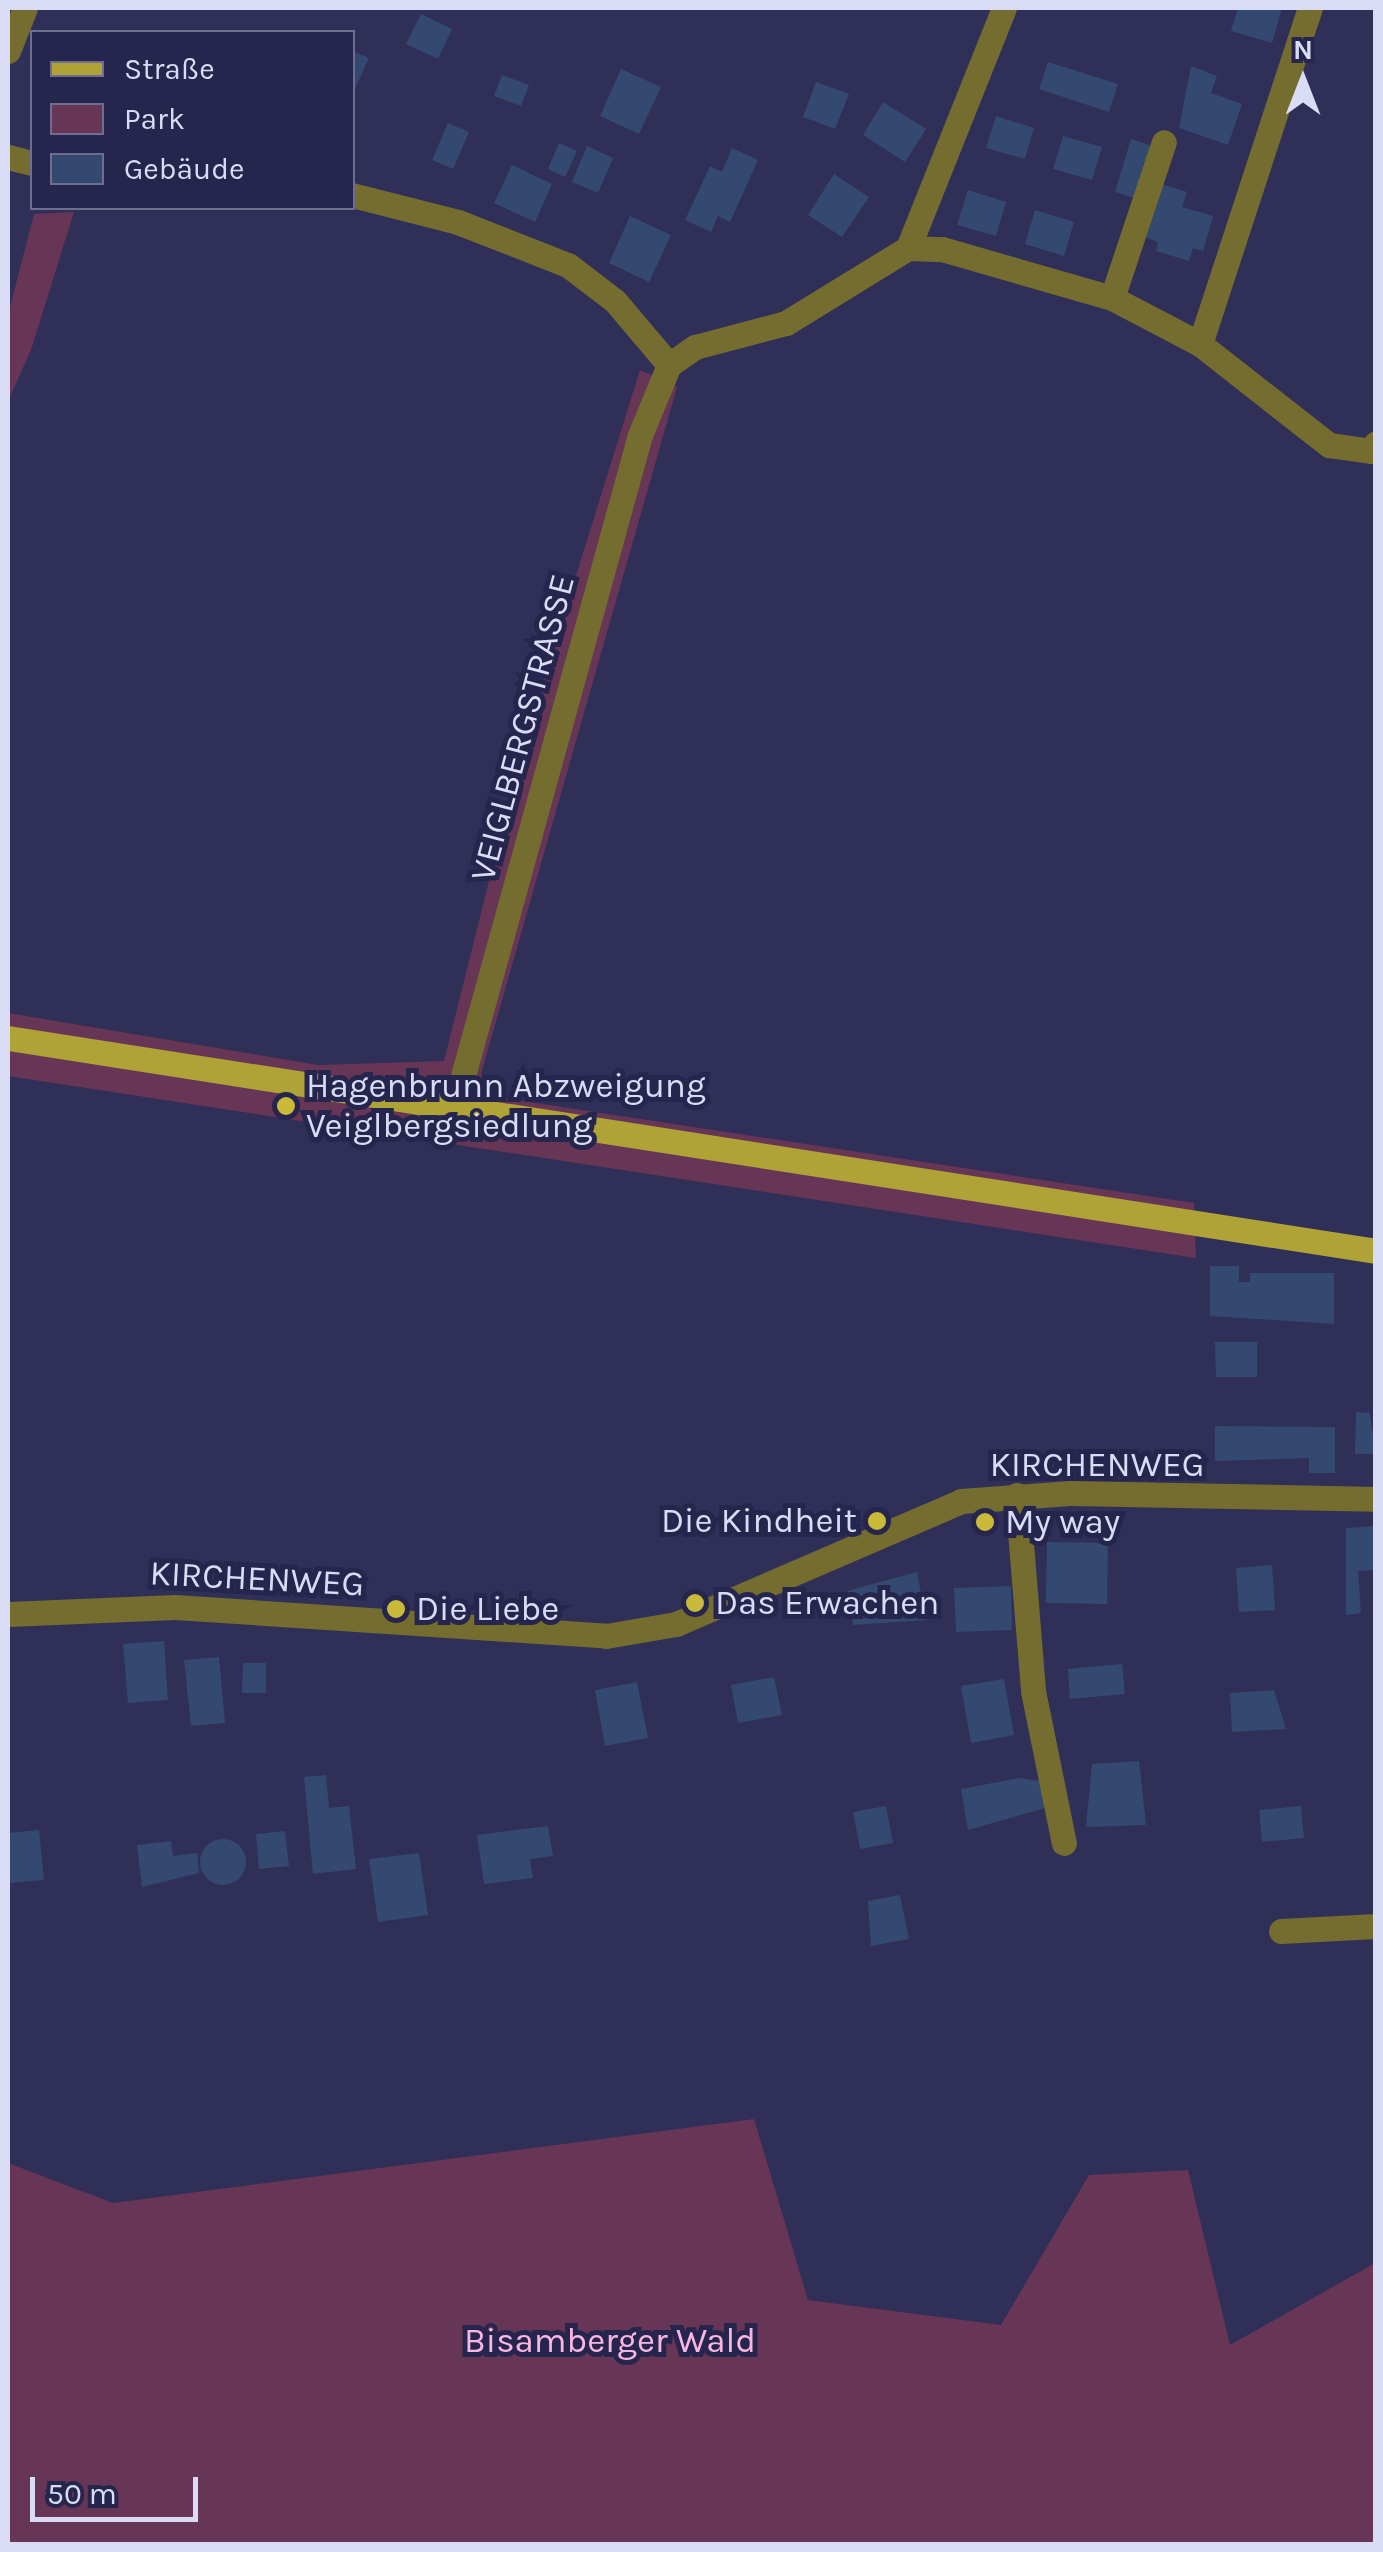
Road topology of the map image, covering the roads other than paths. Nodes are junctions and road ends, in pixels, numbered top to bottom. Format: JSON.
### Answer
{"nodes":[{"id":1,"x":25,"y":8,"type":"edge"},
{"id":2,"x":1004,"y":8,"type":"edge"},
{"id":3,"x":1310,"y":8,"type":"edge"},
{"id":4,"x":8,"y":51,"type":"edge"},
{"id":5,"x":1164,"y":142,"type":"dead end"},
{"id":6,"x":355,"y":197,"type":"edge"},
{"id":7,"x":908,"y":248,"type":"junction"},
{"id":8,"x":1112,"y":298,"type":"junction"},
{"id":9,"x":1200,"y":344,"type":"junction"},
{"id":10,"x":669,"y":365,"type":"junction"},
{"id":11,"x":1376,"y":443,"type":"edge"},
{"id":12,"x":8,"y":1038,"type":"edge"},
{"id":13,"x":453,"y":1112,"type":"junction"},
{"id":14,"x":1376,"y":1251,"type":"edge"},
{"id":15,"x":1017,"y":1495,"type":"junction"},
{"id":16,"x":1376,"y":1498,"type":"edge"},
{"id":17,"x":8,"y":1614,"type":"edge"},
{"id":18,"x":1064,"y":1843,"type":"dead end"},
{"id":19,"x":1376,"y":1926,"type":"edge"},
{"id":20,"x":1281,"y":1930,"type":"dead end"}],
"edges":[{"from":1,"to":4,"type":"street"},
{"from":2,"to":7,"type":"street"},
{"from":3,"to":9,"type":"street"},
{"from":5,"to":8,"type":"street"},
{"from":6,"to":10,"type":"street"},
{"from":7,"to":8,"type":"street"},
{"from":7,"to":10,"type":"street"},
{"from":8,"to":9,"type":"street"},
{"from":9,"to":11,"type":"street"},
{"from":10,"to":13,"type":"street","name":"VEIGLBERGSTRASSE"},
{"from":12,"to":13,"type":"main road"},
{"from":13,"to":14,"type":"main road"},
{"from":15,"to":16,"type":"street","name":"KIRCHENWEG"},
{"from":15,"to":17,"type":"street","name":"KIRCHENWEG"},
{"from":15,"to":18,"type":"street"},
{"from":19,"to":20,"type":"street"}]}
